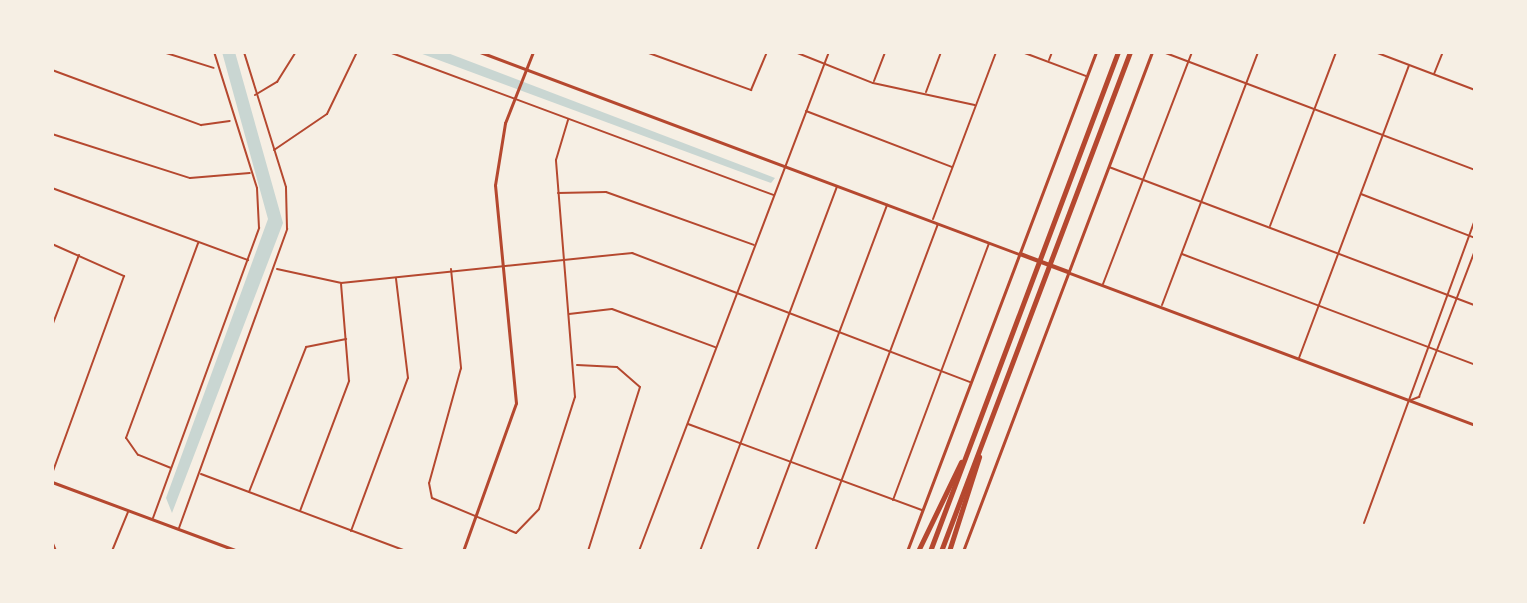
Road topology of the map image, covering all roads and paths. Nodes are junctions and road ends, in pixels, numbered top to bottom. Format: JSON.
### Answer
{"nodes":[{"id":1,"x":163,"y":52,"type":"edge"},
{"id":2,"x":214,"y":52,"type":"edge"},
{"id":3,"x":244,"y":52,"type":"edge"},
{"id":4,"x":296,"y":52,"type":"edge"},
{"id":5,"x":357,"y":52,"type":"edge"},
{"id":6,"x":389,"y":52,"type":"edge"},
{"id":7,"x":480,"y":52,"type":"edge"},
{"id":8,"x":533,"y":52,"type":"edge"},
{"id":9,"x":646,"y":52,"type":"edge"},
{"id":10,"x":767,"y":52,"type":"edge"},
{"id":11,"x":795,"y":52,"type":"edge"},
{"id":12,"x":829,"y":52,"type":"edge"},
{"id":13,"x":885,"y":52,"type":"edge"},
{"id":14,"x":941,"y":52,"type":"edge"},
{"id":15,"x":996,"y":52,"type":"edge"},
{"id":16,"x":1022,"y":52,"type":"edge"},
{"id":17,"x":1052,"y":52,"type":"edge"},
{"id":18,"x":1096,"y":52,"type":"edge"},
{"id":19,"x":1118,"y":52,"type":"edge"},
{"id":20,"x":1130,"y":52,"type":"edge"},
{"id":21,"x":1152,"y":52,"type":"edge"},
{"id":22,"x":1163,"y":52,"type":"edge"},
{"id":23,"x":1192,"y":52,"type":"edge"},
{"id":24,"x":1258,"y":52,"type":"edge"},
{"id":25,"x":1336,"y":52,"type":"edge"},
{"id":26,"x":1375,"y":52,"type":"edge"},
{"id":27,"x":1443,"y":52,"type":"edge"},
{"id":28,"x":1048,"y":61,"type":"junction"},
{"id":29,"x":1189,"y":62,"type":"junction"},
{"id":30,"x":824,"y":64,"type":"junction"},
{"id":31,"x":1409,"y":66,"type":"junction"},
{"id":32,"x":215,"y":68,"type":"junction"},
{"id":33,"x":527,"y":69,"type":"junction"},
{"id":34,"x":52,"y":70,"type":"edge"},
{"id":35,"x":1434,"y":75,"type":"junction"},
{"id":36,"x":1087,"y":77,"type":"junction"},
{"id":37,"x":873,"y":83,"type":"junction"},
{"id":38,"x":1246,"y":84,"type":"junction"},
{"id":39,"x":1475,"y":90,"type":"edge"},
{"id":40,"x":926,"y":92,"type":"junction"},
{"id":41,"x":255,"y":95,"type":"junction"},
{"id":42,"x":514,"y":100,"type":"junction"},
{"id":43,"x":975,"y":105,"type":"junction"},
{"id":44,"x":1315,"y":110,"type":"junction"},
{"id":45,"x":806,"y":111,"type":"junction"},
{"id":46,"x":568,"y":120,"type":"junction"},
{"id":47,"x":231,"y":121,"type":"junction"},
{"id":48,"x":52,"y":134,"type":"edge"},
{"id":49,"x":1383,"y":135,"type":"junction"},
{"id":50,"x":274,"y":150,"type":"junction"},
{"id":51,"x":785,"y":166,"type":"junction"},
{"id":52,"x":1109,"y":166,"type":"junction"},
{"id":53,"x":953,"y":167,"type":"junction"},
{"id":54,"x":1475,"y":170,"type":"edge"},
{"id":55,"x":251,"y":173,"type":"junction"},
{"id":56,"x":1143,"y":179,"type":"junction"},
{"id":57,"x":837,"y":186,"type":"junction"},
{"id":58,"x":52,"y":188,"type":"edge"},
{"id":59,"x":558,"y":193,"type":"junction"},
{"id":60,"x":1361,"y":194,"type":"junction"},
{"id":61,"x":774,"y":195,"type":"junction"},
{"id":62,"x":1202,"y":201,"type":"junction"},
{"id":63,"x":887,"y":204,"type":"junction"},
{"id":64,"x":1475,"y":220,"type":"edge"},
{"id":65,"x":932,"y":221,"type":"junction"},
{"id":66,"x":939,"y":223,"type":"junction"},
{"id":67,"x":1270,"y":226,"type":"junction"},
{"id":68,"x":1469,"y":235,"type":"junction"},
{"id":69,"x":1475,"y":238,"type":"edge"},
{"id":70,"x":990,"y":242,"type":"junction"},
{"id":71,"x":198,"y":243,"type":"junction"},
{"id":72,"x":52,"y":244,"type":"edge"},
{"id":73,"x":756,"y":245,"type":"junction"},
{"id":74,"x":1475,"y":250,"type":"edge"},
{"id":75,"x":1020,"y":253,"type":"junction"},
{"id":76,"x":1339,"y":253,"type":"junction"},
{"id":77,"x":79,"y":254,"type":"junction"},
{"id":78,"x":1182,"y":254,"type":"junction"},
{"id":79,"x":565,"y":259,"type":"junction"},
{"id":80,"x":249,"y":260,"type":"junction"},
{"id":81,"x":506,"y":263,"type":"junction"},
{"id":82,"x":277,"y":269,"type":"junction"},
{"id":83,"x":451,"y":269,"type":"junction"},
{"id":84,"x":1069,"y":271,"type":"junction"},
{"id":85,"x":396,"y":277,"type":"junction"},
{"id":86,"x":341,"y":283,"type":"junction"},
{"id":87,"x":1103,"y":284,"type":"junction"},
{"id":88,"x":1447,"y":294,"type":"junction"},
{"id":89,"x":736,"y":296,"type":"junction"},
{"id":90,"x":1457,"y":298,"type":"junction"},
{"id":91,"x":1319,"y":305,"type":"junction"},
{"id":92,"x":1475,"y":305,"type":"edge"},
{"id":93,"x":1162,"y":307,"type":"junction"},
{"id":94,"x":569,"y":314,"type":"junction"},
{"id":95,"x":787,"y":314,"type":"junction"},
{"id":96,"x":52,"y":326,"type":"edge"},
{"id":97,"x":839,"y":333,"type":"junction"},
{"id":98,"x":347,"y":339,"type":"junction"},
{"id":99,"x":1427,"y":347,"type":"junction"},
{"id":100,"x":716,"y":348,"type":"junction"},
{"id":101,"x":1437,"y":351,"type":"junction"},
{"id":102,"x":891,"y":353,"type":"junction"},
{"id":103,"x":1299,"y":358,"type":"junction"},
{"id":104,"x":576,"y":365,"type":"junction"},
{"id":105,"x":1475,"y":365,"type":"edge"},
{"id":106,"x":942,"y":372,"type":"junction"},
{"id":107,"x":971,"y":382,"type":"junction"},
{"id":108,"x":1410,"y":401,"type":"junction"},
{"id":109,"x":688,"y":424,"type":"junction"},
{"id":110,"x":1475,"y":425,"type":"edge"},
{"id":111,"x":741,"y":442,"type":"junction"},
{"id":112,"x":982,"y":442,"type":"junction"},
{"id":113,"x":969,"y":447,"type":"junction"},
{"id":114,"x":790,"y":460,"type":"junction"},
{"id":115,"x":171,"y":468,"type":"junction"},
{"id":116,"x":200,"y":473,"type":"junction"},
{"id":117,"x":52,"y":474,"type":"edge"},
{"id":118,"x":842,"y":480,"type":"junction"},
{"id":119,"x":52,"y":482,"type":"edge"},
{"id":120,"x":249,"y":492,"type":"junction"},
{"id":121,"x":893,"y":500,"type":"junction"},
{"id":122,"x":128,"y":511,"type":"junction"},
{"id":123,"x":300,"y":511,"type":"junction"},
{"id":124,"x":923,"y":511,"type":"junction"},
{"id":125,"x":474,"y":519,"type":"junction"},
{"id":126,"x":152,"y":520,"type":"junction"},
{"id":127,"x":1364,"y":523,"type":"dead end"},
{"id":128,"x":179,"y":529,"type":"junction"},
{"id":129,"x":351,"y":531,"type":"junction"},
{"id":130,"x":52,"y":541,"type":"edge"},
{"id":131,"x":56,"y":551,"type":"edge"},
{"id":132,"x":112,"y":551,"type":"edge"},
{"id":133,"x":238,"y":551,"type":"edge"},
{"id":134,"x":406,"y":551,"type":"edge"},
{"id":135,"x":463,"y":551,"type":"edge"},
{"id":136,"x":588,"y":551,"type":"edge"},
{"id":137,"x":639,"y":551,"type":"edge"},
{"id":138,"x":700,"y":551,"type":"edge"},
{"id":139,"x":757,"y":551,"type":"edge"},
{"id":140,"x":815,"y":551,"type":"edge"},
{"id":141,"x":907,"y":551,"type":"edge"},
{"id":142,"x":918,"y":551,"type":"edge"},
{"id":143,"x":930,"y":551,"type":"edge"},
{"id":144,"x":941,"y":551,"type":"edge"},
{"id":145,"x":949,"y":551,"type":"edge"},
{"id":146,"x":963,"y":551,"type":"edge"}],
"edges":[{"from":1,"to":32,"type":"street"},
{"from":2,"to":32,"type":"street"},
{"from":3,"to":41,"type":"street"},
{"from":4,"to":41,"type":"street"},
{"from":5,"to":50,"type":"street"},
{"from":6,"to":42,"type":"street"},
{"from":7,"to":33,"type":"street"},
{"from":8,"to":33,"type":"street"},
{"from":9,"to":10,"type":"street"},
{"from":11,"to":30,"type":"street"},
{"from":12,"to":30,"type":"street"},
{"from":13,"to":37,"type":"street"},
{"from":14,"to":40,"type":"street"},
{"from":15,"to":43,"type":"street"},
{"from":16,"to":28,"type":"street"},
{"from":17,"to":28,"type":"street"},
{"from":18,"to":36,"type":"street"},
{"from":19,"to":113,"type":"highway"},
{"from":20,"to":112,"type":"highway"},
{"from":21,"to":52,"type":"street"},
{"from":22,"to":29,"type":"street"},
{"from":23,"to":29,"type":"street"},
{"from":24,"to":38,"type":"street"},
{"from":25,"to":44,"type":"street"},
{"from":26,"to":31,"type":"street"},
{"from":27,"to":35,"type":"street"},
{"from":28,"to":36,"type":"street"},
{"from":29,"to":38,"type":"street"},
{"from":29,"to":56,"type":"street"},
{"from":30,"to":37,"type":"street"},
{"from":30,"to":45,"type":"street"},
{"from":31,"to":35,"type":"street"},
{"from":31,"to":49,"type":"street"},
{"from":32,"to":47,"type":"street"},
{"from":33,"to":42,"type":"street"},
{"from":33,"to":51,"type":"street"},
{"from":34,"to":47,"type":"street"},
{"from":35,"to":39,"type":"street"},
{"from":36,"to":75,"type":"street"},
{"from":37,"to":40,"type":"street"},
{"from":38,"to":44,"type":"street"},
{"from":38,"to":62,"type":"street"},
{"from":40,"to":43,"type":"street"},
{"from":41,"to":50,"type":"street"},
{"from":42,"to":46,"type":"street"},
{"from":42,"to":81,"type":"street"},
{"from":43,"to":53,"type":"street"},
{"from":44,"to":49,"type":"street"},
{"from":44,"to":67,"type":"street"},
{"from":45,"to":51,"type":"street"},
{"from":45,"to":53,"type":"street"},
{"from":46,"to":59,"type":"street"},
{"from":46,"to":61,"type":"street"},
{"from":47,"to":55,"type":"street"},
{"from":48,"to":55,"type":"street"},
{"from":49,"to":54,"type":"street"},
{"from":49,"to":60,"type":"street"},
{"from":50,"to":82,"type":"street"},
{"from":51,"to":57,"type":"street"},
{"from":51,"to":61,"type":"street"},
{"from":52,"to":56,"type":"street"},
{"from":52,"to":84,"type":"street"},
{"from":53,"to":65,"type":"street"},
{"from":55,"to":80,"type":"street"},
{"from":56,"to":62,"type":"street"},
{"from":56,"to":87,"type":"street"},
{"from":57,"to":63,"type":"street"},
{"from":57,"to":95,"type":"street"},
{"from":58,"to":71,"type":"street"},
{"from":59,"to":73,"type":"street"},
{"from":59,"to":79,"type":"street"},
{"from":60,"to":68,"type":"street"},
{"from":60,"to":76,"type":"street"},
{"from":61,"to":73,"type":"street"},
{"from":62,"to":67,"type":"street"},
{"from":62,"to":78,"type":"street"},
{"from":63,"to":65,"type":"street"},
{"from":63,"to":97,"type":"street"},
{"from":64,"to":68,"type":"street"},
{"from":65,"to":66,"type":"street"},
{"from":66,"to":70,"type":"street"},
{"from":66,"to":102,"type":"street"},
{"from":67,"to":76,"type":"street"},
{"from":68,"to":69,"type":"street"},
{"from":68,"to":88,"type":"street"},
{"from":70,"to":75,"type":"street"},
{"from":70,"to":106,"type":"street"},
{"from":71,"to":80,"type":"street"},
{"from":71,"to":115,"type":"street"},
{"from":72,"to":77,"type":"street"},
{"from":73,"to":89,"type":"street"},
{"from":74,"to":90,"type":"street"},
{"from":75,"to":84,"type":"street"},
{"from":75,"to":107,"type":"street"},
{"from":76,"to":88,"type":"street"},
{"from":76,"to":91,"type":"street"},
{"from":77,"to":96,"type":"street"},
{"from":77,"to":117,"type":"street"},
{"from":78,"to":91,"type":"street"},
{"from":78,"to":93,"type":"street"},
{"from":79,"to":81,"type":"street"},
{"from":79,"to":89,"type":"street"},
{"from":79,"to":94,"type":"street"},
{"from":80,"to":115,"type":"street"},
{"from":81,"to":83,"type":"street"},
{"from":81,"to":125,"type":"street"},
{"from":82,"to":86,"type":"street"},
{"from":82,"to":116,"type":"street"},
{"from":83,"to":85,"type":"street"},
{"from":83,"to":125,"type":"street"},
{"from":84,"to":87,"type":"street"},
{"from":84,"to":146,"type":"street"},
{"from":85,"to":86,"type":"street"},
{"from":85,"to":129,"type":"street"},
{"from":86,"to":98,"type":"street"},
{"from":87,"to":93,"type":"street"},
{"from":88,"to":90,"type":"street"},
{"from":88,"to":99,"type":"street"},
{"from":89,"to":95,"type":"street"},
{"from":89,"to":100,"type":"street"},
{"from":90,"to":92,"type":"street"},
{"from":90,"to":101,"type":"street"},
{"from":91,"to":99,"type":"street"},
{"from":91,"to":103,"type":"street"},
{"from":93,"to":103,"type":"street"},
{"from":94,"to":100,"type":"street"},
{"from":94,"to":104,"type":"street"},
{"from":95,"to":97,"type":"street"},
{"from":95,"to":111,"type":"street"},
{"from":97,"to":102,"type":"street"},
{"from":97,"to":114,"type":"street"},
{"from":98,"to":120,"type":"street"},
{"from":98,"to":123,"type":"street"},
{"from":99,"to":101,"type":"street"},
{"from":99,"to":108,"type":"street"},
{"from":100,"to":109,"type":"street"},
{"from":101,"to":105,"type":"street"},
{"from":101,"to":108,"type":"street"},
{"from":102,"to":106,"type":"street"},
{"from":102,"to":118,"type":"street"},
{"from":103,"to":108,"type":"street"},
{"from":104,"to":125,"type":"street"},
{"from":104,"to":136,"type":"street"},
{"from":106,"to":107,"type":"street"},
{"from":106,"to":121,"type":"street"},
{"from":107,"to":124,"type":"street"},
{"from":108,"to":110,"type":"street"},
{"from":108,"to":127,"type":"street"},
{"from":109,"to":111,"type":"street"},
{"from":109,"to":137,"type":"street"},
{"from":111,"to":114,"type":"street"},
{"from":111,"to":138,"type":"street"},
{"from":112,"to":144,"type":"highway"},
{"from":112,"to":145,"type":"highway"},
{"from":113,"to":142,"type":"highway"},
{"from":113,"to":143,"type":"highway"},
{"from":114,"to":118,"type":"street"},
{"from":114,"to":139,"type":"street"},
{"from":115,"to":126,"type":"street"},
{"from":116,"to":120,"type":"street"},
{"from":116,"to":128,"type":"street"},
{"from":118,"to":121,"type":"street"},
{"from":118,"to":140,"type":"street"},
{"from":119,"to":122,"type":"street"},
{"from":120,"to":123,"type":"street"},
{"from":121,"to":124,"type":"street"},
{"from":122,"to":126,"type":"street"},
{"from":122,"to":132,"type":"street"},
{"from":123,"to":129,"type":"street"},
{"from":124,"to":141,"type":"street"},
{"from":125,"to":135,"type":"street"},
{"from":126,"to":128,"type":"street"},
{"from":128,"to":133,"type":"street"},
{"from":129,"to":134,"type":"street"},
{"from":130,"to":131,"type":"street"}]}
